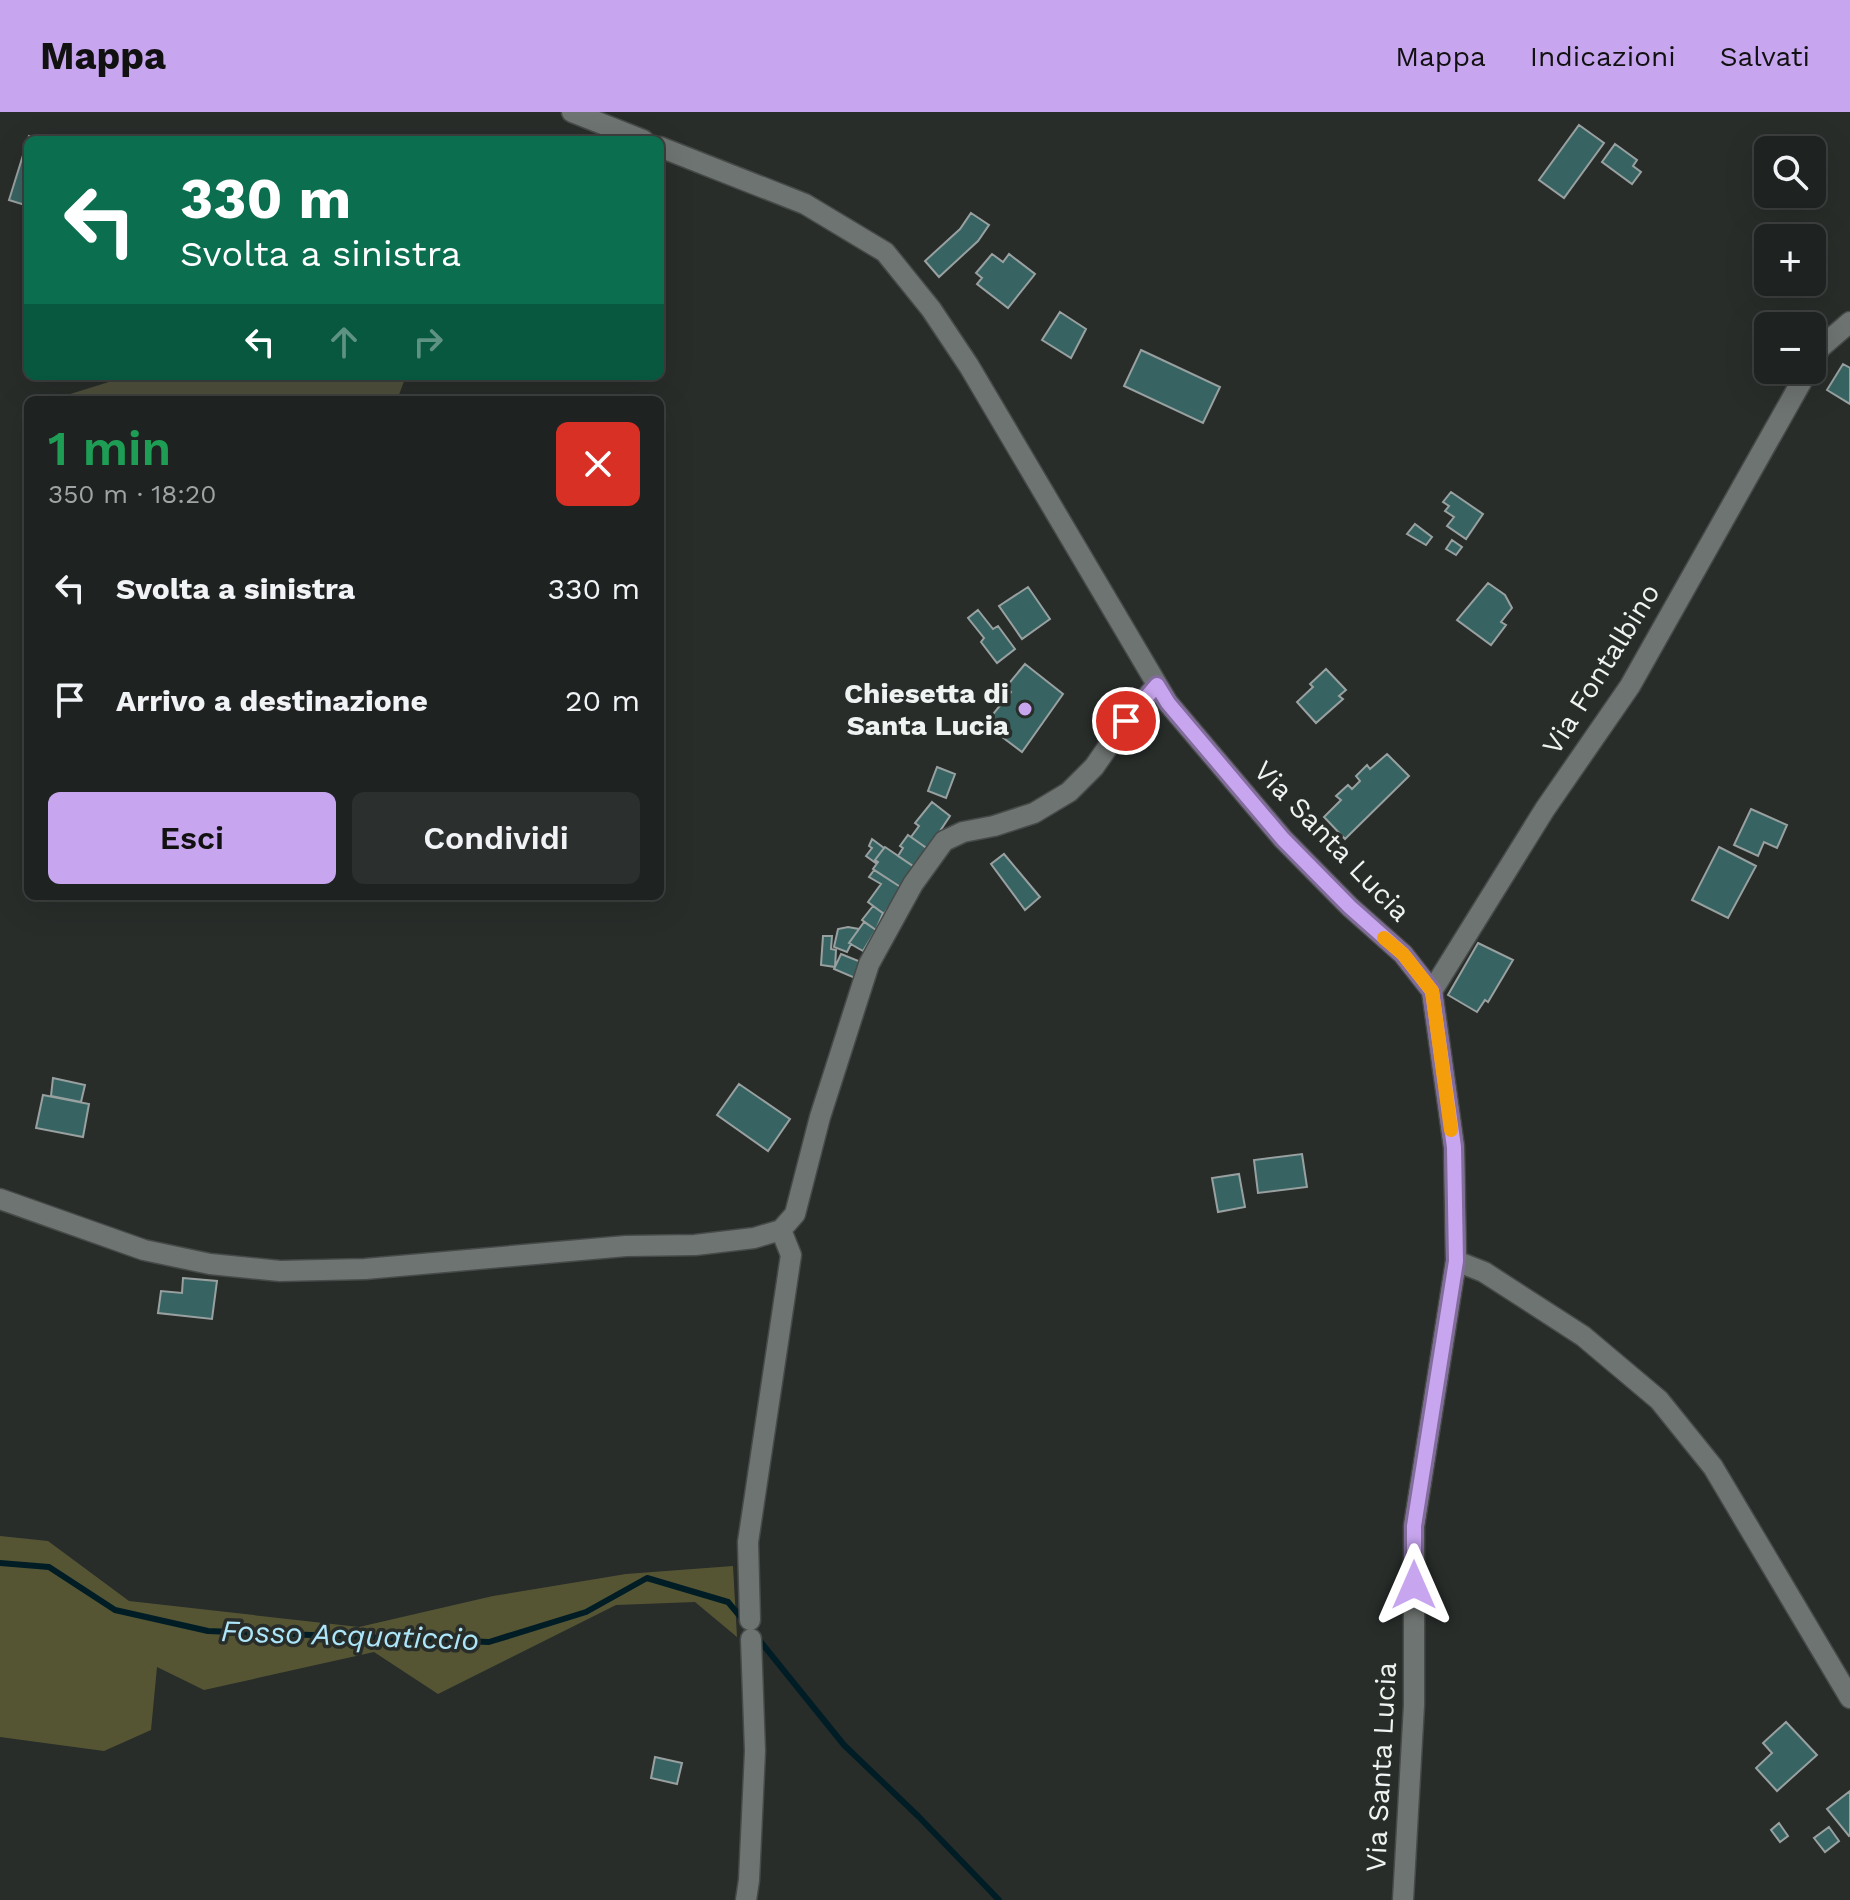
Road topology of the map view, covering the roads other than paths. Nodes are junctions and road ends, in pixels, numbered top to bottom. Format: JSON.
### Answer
{"nodes":[{"id":1,"x":572,"y":112,"type":"edge"},
{"id":2,"x":633,"y":136,"type":"edge"},
{"id":3,"x":664,"y":149,"type":"edge"},
{"id":4,"x":1850,"y":322,"type":"edge"},
{"id":5,"x":1826,"y":343,"type":"edge"},
{"id":6,"x":1800,"y":384,"type":"edge"},
{"id":7,"x":1157,"y":685,"type":"junction"},
{"id":8,"x":1432,"y":991,"type":"junction"},
{"id":9,"x":0,"y":1199,"type":"edge"},
{"id":10,"x":781,"y":1230,"type":"junction"},
{"id":11,"x":1456,"y":1261,"type":"junction"},
{"id":12,"x":1850,"y":1698,"type":"edge"},
{"id":13,"x":746,"y":1900,"type":"edge"},
{"id":14,"x":1403,"y":1900,"type":"edge"}],
"edges":[{"from":1,"to":2,"type":"street"},
{"from":3,"to":7,"type":"street","name":"Via Santa Lucia"},
{"from":4,"to":5,"type":"street"},
{"from":6,"to":8,"type":"street","name":"Via Fontalbino"},
{"from":7,"to":8,"type":"street","name":"Via Santa Lucia"},
{"from":7,"to":10,"type":"street"},
{"from":8,"to":11,"type":"street","name":"Via Santa Lucia"},
{"from":9,"to":10,"type":"street"},
{"from":10,"to":13,"type":"street"},
{"from":11,"to":12,"type":"street"},
{"from":11,"to":14,"type":"street","name":"Via Santa Lucia"}]}
